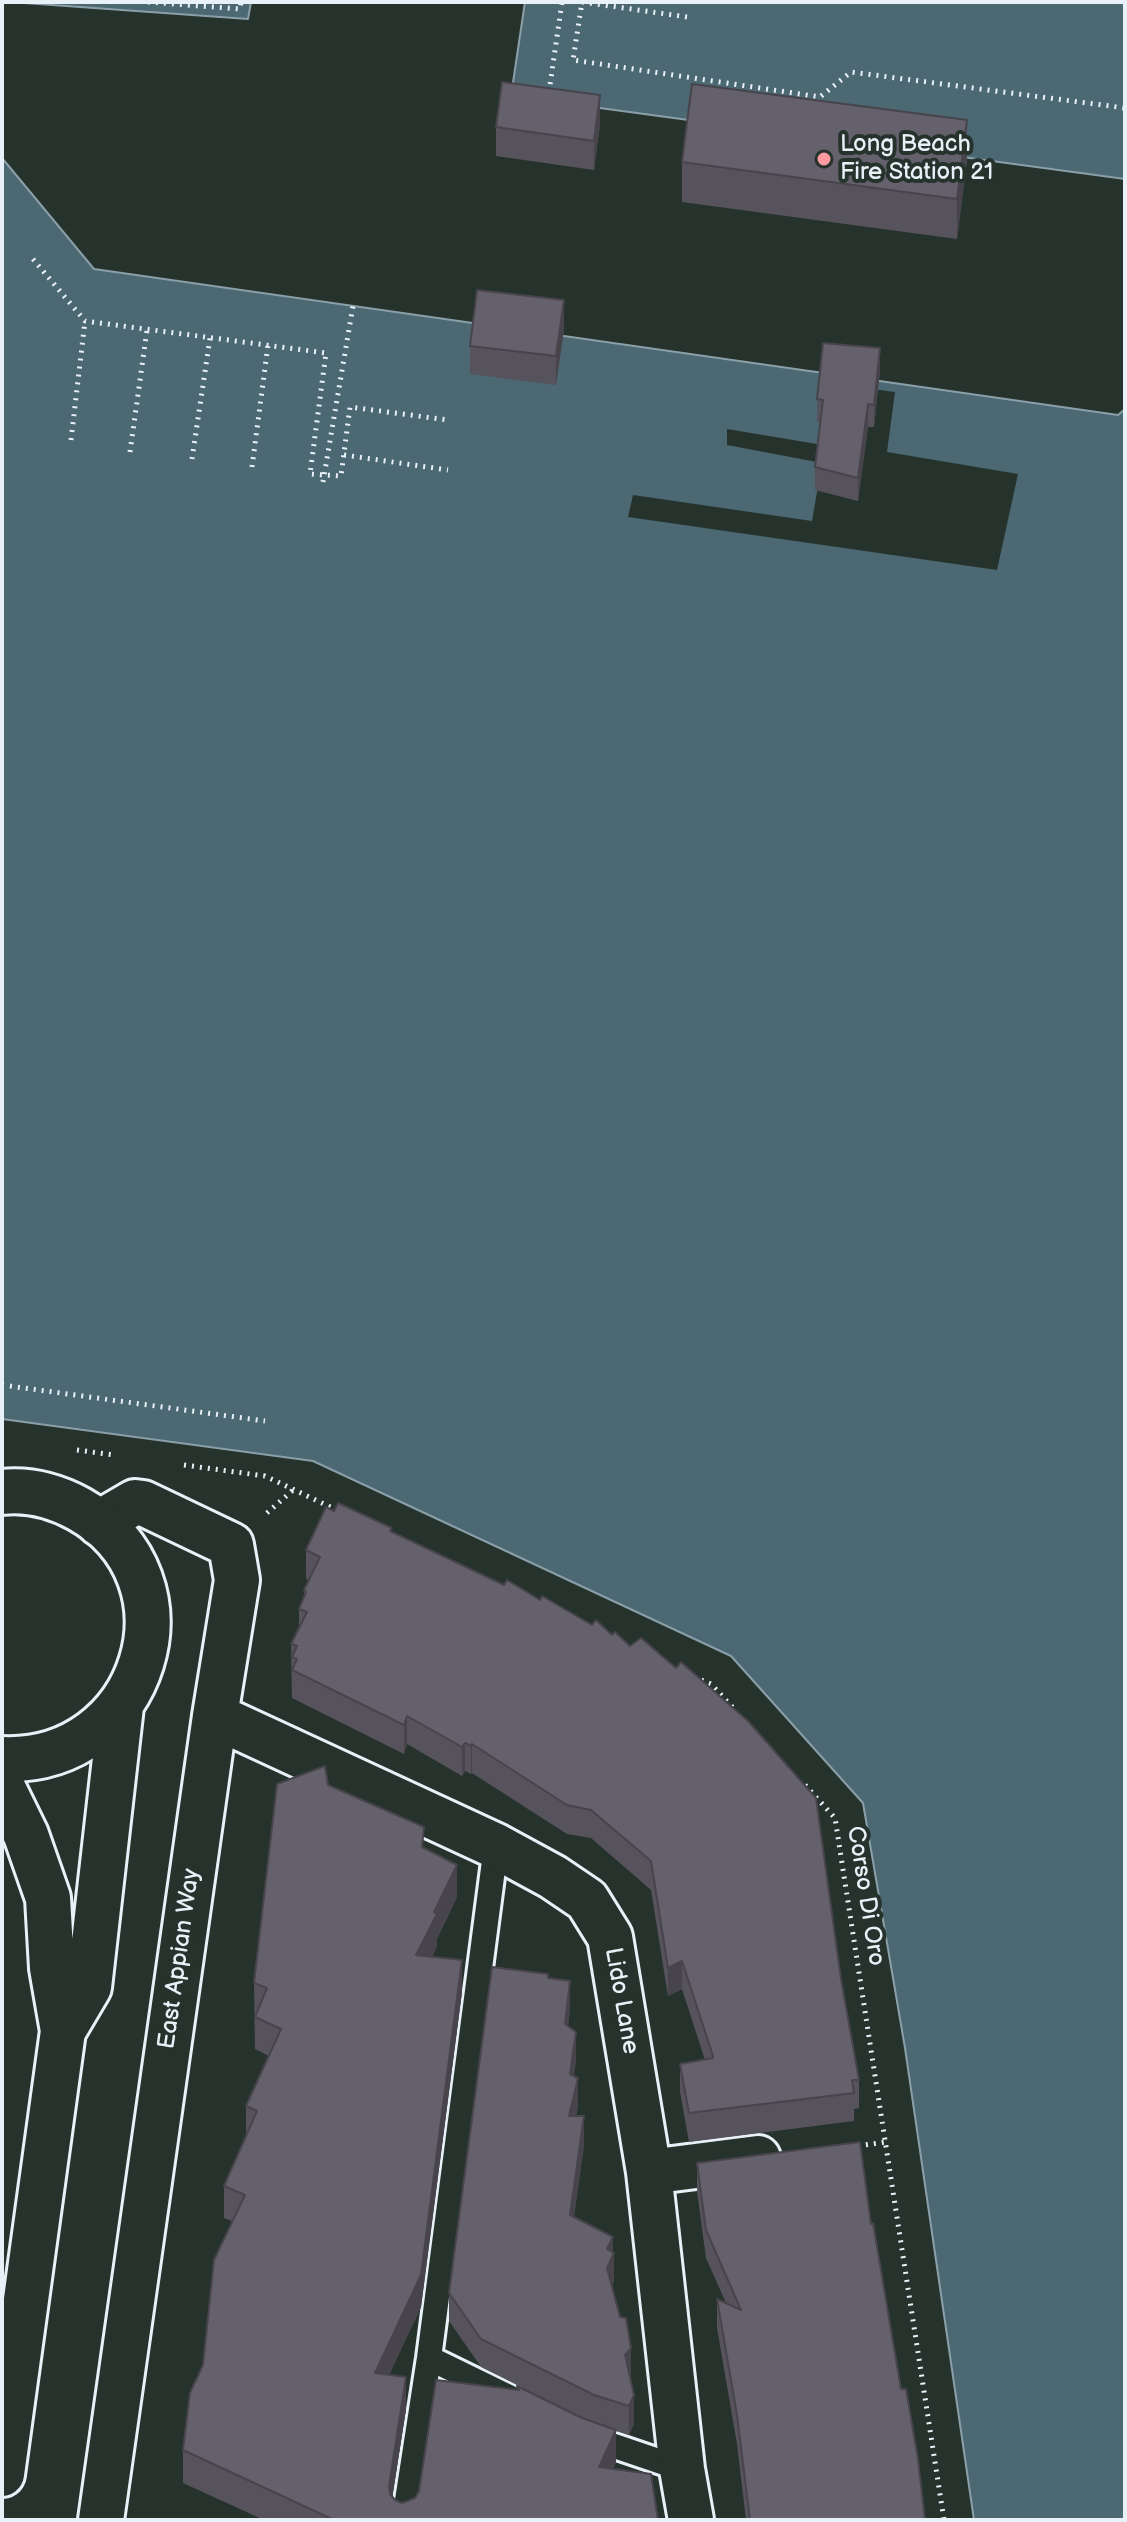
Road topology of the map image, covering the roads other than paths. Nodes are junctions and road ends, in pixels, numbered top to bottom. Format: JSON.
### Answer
{"nodes":[{"id":1,"x":2,"y":1492,"type":"edge"},
{"id":2,"x":99,"y":1523,"type":"junction"},
{"id":3,"x":121,"y":1706,"type":"junction"},
{"id":4,"x":215,"y":1716,"type":"junction"},
{"id":5,"x":2,"y":1759,"type":"edge"},
{"id":6,"x":2,"y":1786,"type":"edge"},
{"id":7,"x":496,"y":1846,"type":"junction"},
{"id":8,"x":63,"y":2031,"type":"junction"},
{"id":9,"x":872,"y":2144,"type":"road end"},
{"id":10,"x":649,"y":2172,"type":"junction"},
{"id":11,"x":429,"y":2358,"type":"junction"},
{"id":12,"x":535,"y":2411,"type":"edge"},
{"id":13,"x":562,"y":2424,"type":"edge"},
{"id":14,"x":682,"y":2469,"type":"junction"},
{"id":15,"x":2,"y":2474,"type":"edge"},
{"id":16,"x":101,"y":2520,"type":"edge"},
{"id":17,"x":404,"y":2520,"type":"edge"},
{"id":18,"x":691,"y":2520,"type":"edge"}],
"edges":[{"from":1,"to":2,"type":"street"},
{"from":2,"to":3,"type":"street"},
{"from":2,"to":4,"type":"street","name":"East Appian Way"},
{"from":3,"to":5,"type":"street"},
{"from":3,"to":8,"type":"street"},
{"from":4,"to":7,"type":"street","name":"Lido Lane"},
{"from":4,"to":16,"type":"street","name":"East Appian Way"},
{"from":6,"to":8,"type":"street"},
{"from":7,"to":10,"type":"street","name":"Lido Lane"},
{"from":7,"to":11,"type":"lane"},
{"from":8,"to":15,"type":"street"},
{"from":9,"to":10,"type":"street"},
{"from":10,"to":14,"type":"street","name":"Lido Lane"},
{"from":11,"to":12,"type":"lane"},
{"from":11,"to":17,"type":"lane"},
{"from":13,"to":14,"type":"lane"},
{"from":14,"to":18,"type":"street","name":"Lido Lane"}]}
